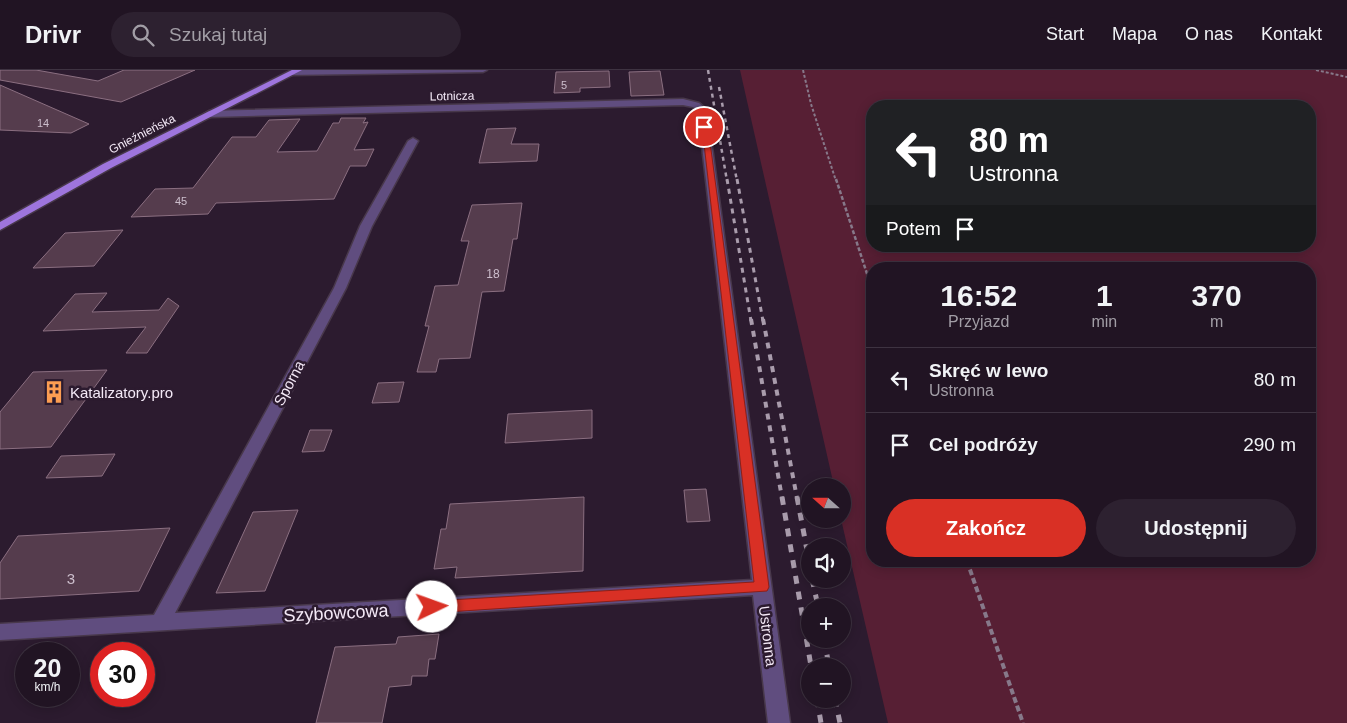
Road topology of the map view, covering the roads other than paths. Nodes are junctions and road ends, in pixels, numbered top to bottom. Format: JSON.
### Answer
{"nodes":[{"id":1,"x":483,"y":70,"type":"edge"},
{"id":2,"x":295,"y":71,"type":"edge"},
{"id":3,"x":696,"y":105,"type":"joint"},
{"id":4,"x":209,"y":114,"type":"junction"},
{"id":5,"x":413,"y":141,"type":"dead end"},
{"id":6,"x":0,"y":227,"type":"edge"},
{"id":7,"x":762,"y":587,"type":"junction"},
{"id":8,"x":160,"y":623,"type":"junction"},
{"id":9,"x":0,"y":632,"type":"edge"},
{"id":10,"x":779,"y":723,"type":"edge"}],
"edges":[{"from":1,"to":2,"type":"street"},
{"from":2,"to":4,"type":"main road","name":"Gnieźnieńska"},
{"from":3,"to":4,"type":"street","name":"Lotnicza"},
{"from":3,"to":7,"type":"street","name":"Ustronna"},
{"from":4,"to":6,"type":"main road","name":"Gnieźnieńska"},
{"from":5,"to":8,"type":"street","name":"Sporna"},
{"from":7,"to":8,"type":"street","name":"Szybowcowa"},
{"from":7,"to":10,"type":"street","name":"Ustronna"},
{"from":8,"to":9,"type":"street","name":"Szybowcowa"}]}
